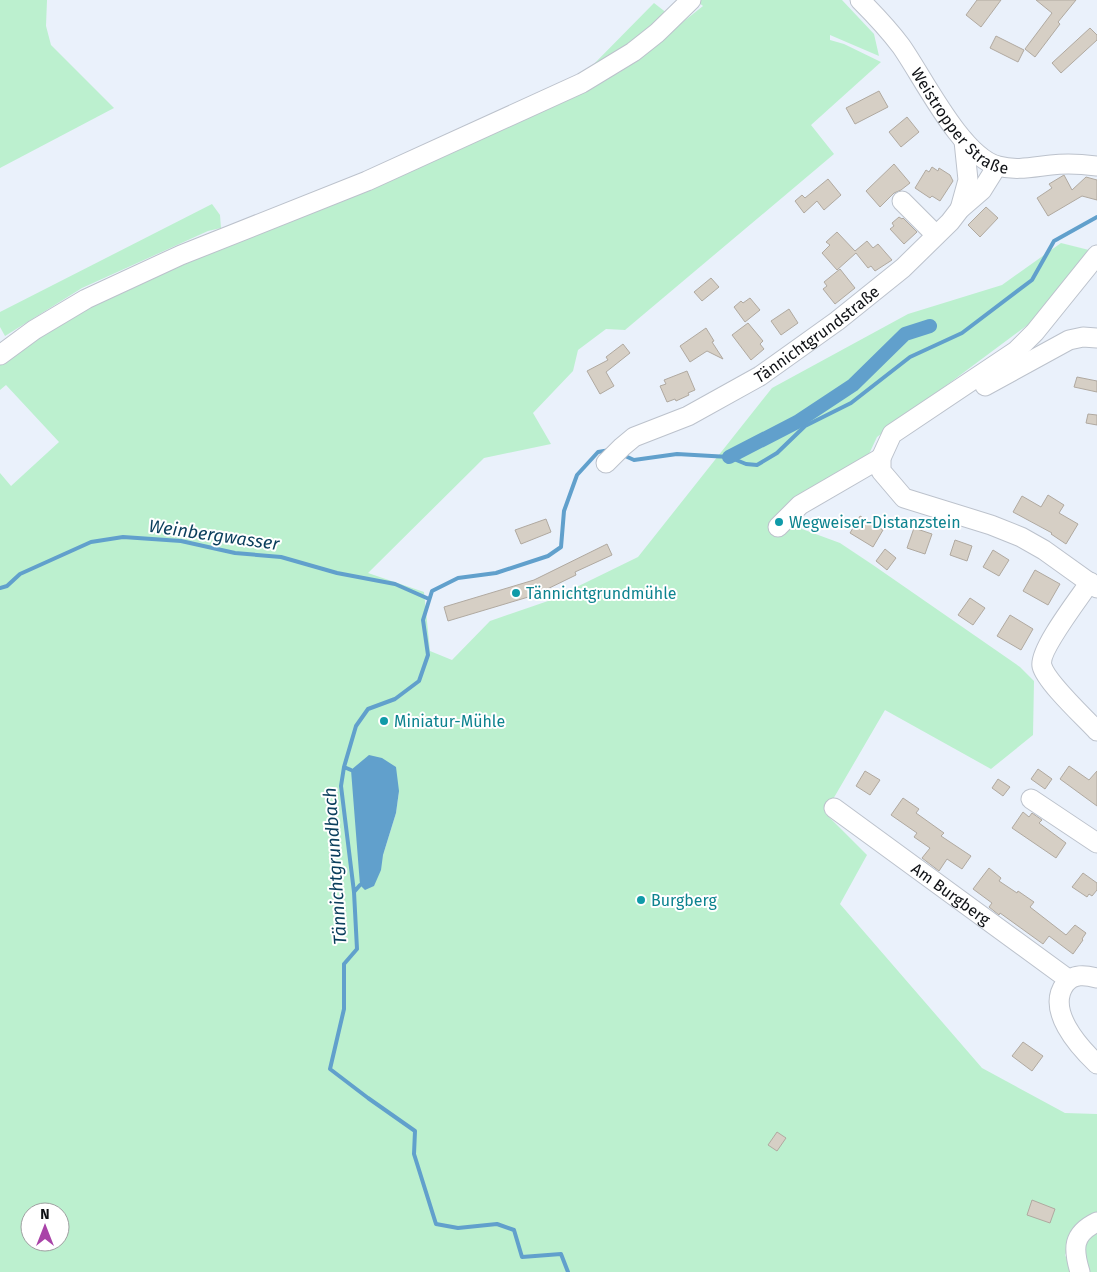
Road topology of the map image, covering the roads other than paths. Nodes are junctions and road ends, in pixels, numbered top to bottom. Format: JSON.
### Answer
{"nodes":[{"id":1,"x":691,"y":0,"type":"edge"},
{"id":2,"x":865,"y":1,"type":"edge"},
{"id":3,"x":964,"y":142,"type":"junction"},
{"id":4,"x":997,"y":166,"type":"junction"},
{"id":5,"x":1097,"y":166,"type":"edge"},
{"id":6,"x":902,"y":201,"type":"dead end"},
{"id":7,"x":960,"y":209,"type":"junction"},
{"id":8,"x":936,"y":235,"type":"junction"},
{"id":9,"x":1097,"y":255,"type":"edge"},
{"id":10,"x":1097,"y":338,"type":"edge"},
{"id":11,"x":0,"y":354,"type":"edge"},
{"id":12,"x":908,"y":422,"type":"junction"},
{"id":13,"x":881,"y":458,"type":"junction"},
{"id":14,"x":606,"y":464,"type":"dead end"},
{"id":15,"x":778,"y":527,"type":"dead end"},
{"id":16,"x":1093,"y":585,"type":"edge"},
{"id":17,"x":1097,"y":731,"type":"edge"},
{"id":18,"x":1031,"y":799,"type":"dead end"},
{"id":19,"x":834,"y":808,"type":"dead end"},
{"id":20,"x":1097,"y":843,"type":"edge"},
{"id":21,"x":1097,"y":978,"type":"edge"},
{"id":22,"x":1068,"y":979,"type":"junction"},
{"id":23,"x":1097,"y":1064,"type":"edge"},
{"id":24,"x":1097,"y":1222,"type":"edge"},
{"id":25,"x":1080,"y":1272,"type":"edge"}],
"edges":[{"from":1,"to":11,"type":"street"},
{"from":2,"to":3,"type":"street","name":"Weistropper Straße"},
{"from":3,"to":4,"type":"street","name":"Weistropper Straße"},
{"from":3,"to":7,"type":"street"},
{"from":4,"to":5,"type":"street","name":"Weistropper Straße"},
{"from":4,"to":7,"type":"street","name":"Tännichtgrundstraße"},
{"from":6,"to":8,"type":"street"},
{"from":7,"to":8,"type":"street","name":"Tännichtgrundstraße"},
{"from":8,"to":14,"type":"street","name":"Tännichtgrundstraße"},
{"from":9,"to":12,"type":"street"},
{"from":10,"to":12,"type":"street"},
{"from":12,"to":13,"type":"street"},
{"from":13,"to":15,"type":"street"},
{"from":13,"to":16,"type":"street"},
{"from":16,"to":17,"type":"street"},
{"from":18,"to":20,"type":"street"},
{"from":19,"to":22,"type":"street","name":"Am Burgberg"},
{"from":21,"to":22,"type":"street"},
{"from":22,"to":23,"type":"street"},
{"from":24,"to":25,"type":"street"}]}
